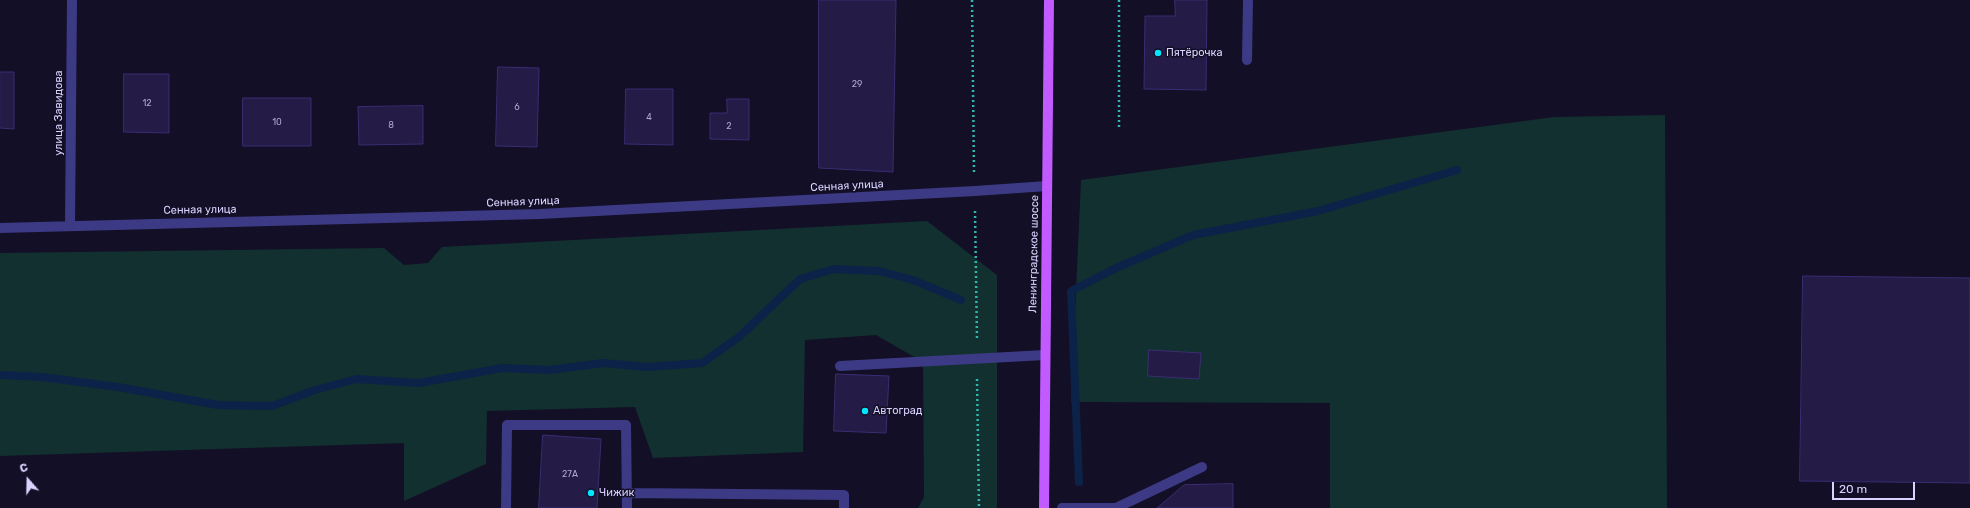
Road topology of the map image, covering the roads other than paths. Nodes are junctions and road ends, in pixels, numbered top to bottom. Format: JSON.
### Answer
{"nodes":[{"id":1,"x":72,"y":0,"type":"edge"},
{"id":2,"x":1049,"y":0,"type":"edge"},
{"id":3,"x":1248,"y":0,"type":"edge"},
{"id":4,"x":1248,"y":60,"type":"dead end"},
{"id":5,"x":1047,"y":186,"type":"junction"},
{"id":6,"x":70,"y":226,"type":"junction"},
{"id":7,"x":0,"y":228,"type":"edge"},
{"id":8,"x":1045,"y":355,"type":"junction"},
{"id":9,"x":840,"y":366,"type":"dead end"},
{"id":10,"x":1202,"y":467,"type":"dead end"},
{"id":11,"x":628,"y":493,"type":"junction"},
{"id":12,"x":506,"y":508,"type":"edge"},
{"id":13,"x":627,"y":508,"type":"edge"},
{"id":14,"x":844,"y":508,"type":"edge"},
{"id":15,"x":1044,"y":508,"type":"edge"},
{"id":16,"x":1062,"y":508,"type":"edge"},
{"id":17,"x":1118,"y":508,"type":"edge"}],
"edges":[{"from":1,"to":6,"type":"street","name":"улица Завидова"},
{"from":2,"to":5,"type":"main road","name":"Ленинградское шоссе"},
{"from":3,"to":4,"type":"street"},
{"from":5,"to":6,"type":"street","name":"Сенная улица"},
{"from":5,"to":8,"type":"main road","name":"Ленинградское шоссе"},
{"from":6,"to":7,"type":"street","name":"Сенная улица"},
{"from":8,"to":9,"type":"street"},
{"from":8,"to":15,"type":"main road","name":"Ленинградское шоссе"},
{"from":10,"to":17,"type":"street"},
{"from":11,"to":12,"type":"street"},
{"from":11,"to":13,"type":"street"},
{"from":11,"to":14,"type":"street"},
{"from":16,"to":17,"type":"street"}]}
